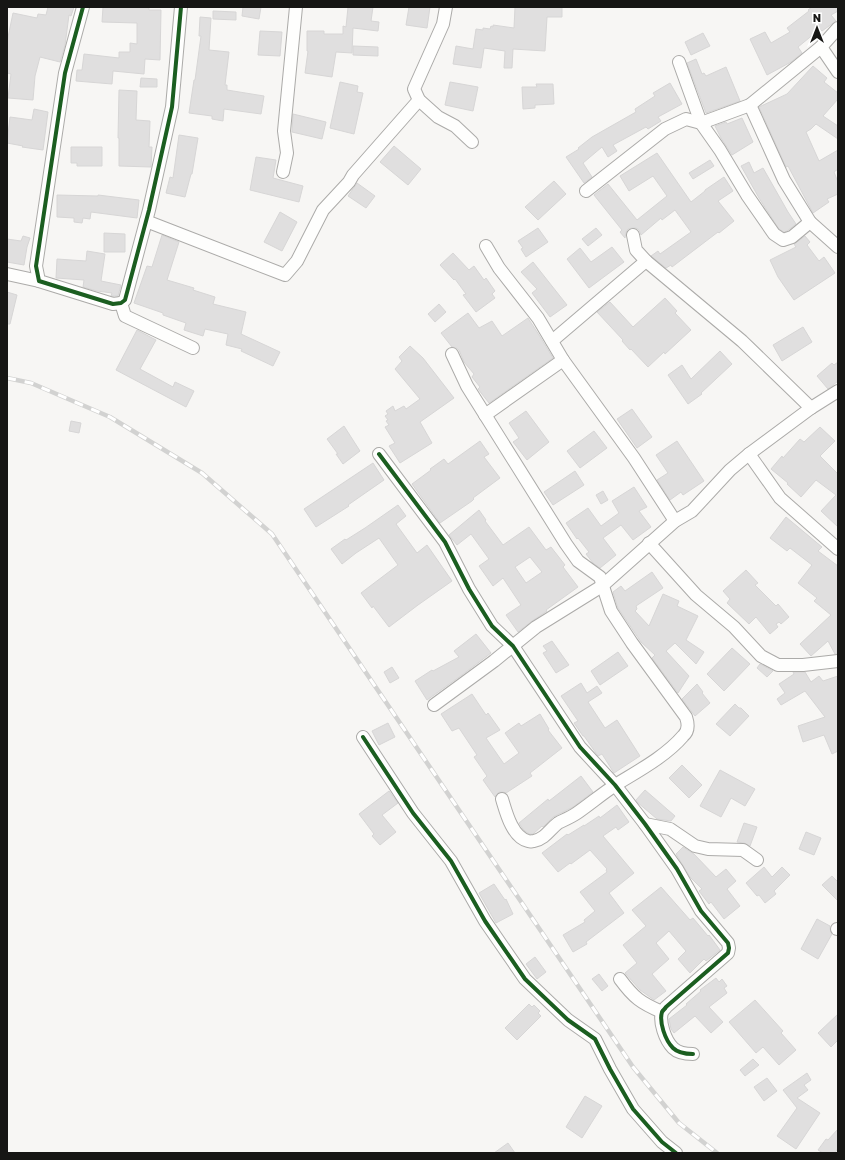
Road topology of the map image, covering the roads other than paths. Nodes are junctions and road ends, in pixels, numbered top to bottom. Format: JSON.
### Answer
{"nodes":[{"id":1,"x":83,"y":7,"type":"edge"},
{"id":2,"x":181,"y":7,"type":"edge"},
{"id":3,"x":296,"y":7,"type":"edge"},
{"id":4,"x":446,"y":7,"type":"edge"},
{"id":5,"x":838,"y":28,"type":"edge"},
{"id":6,"x":821,"y":47,"type":"junction"},
{"id":7,"x":679,"y":62,"type":"dead end"},
{"id":8,"x":838,"y":72,"type":"edge"},
{"id":9,"x":419,"y":100,"type":"junction"},
{"id":10,"x":750,"y":104,"type":"junction"},
{"id":11,"x":701,"y":123,"type":"junction"},
{"id":12,"x":472,"y":142,"type":"dead end"},
{"id":13,"x":283,"y":172,"type":"dead end"},
{"id":14,"x":586,"y":190,"type":"dead end"},
{"id":15,"x":146,"y":221,"type":"junction"},
{"id":16,"x":810,"y":222,"type":"junction"},
{"id":17,"x":633,"y":235,"type":"dead end"},
{"id":18,"x":486,"y":246,"type":"dead end"},
{"id":19,"x":838,"y":247,"type":"edge"},
{"id":20,"x":646,"y":261,"type":"junction"},
{"id":21,"x":7,"y":274,"type":"edge"},
{"id":22,"x":39,"y":281,"type":"junction"},
{"id":23,"x":121,"y":304,"type":"junction"},
{"id":24,"x":552,"y":341,"type":"junction"},
{"id":25,"x":193,"y":348,"type":"dead end"},
{"id":26,"x":452,"y":354,"type":"dead end"},
{"id":27,"x":563,"y":360,"type":"junction"},
{"id":28,"x":838,"y":391,"type":"edge"},
{"id":29,"x":811,"y":408,"type":"junction"},
{"id":30,"x":485,"y":416,"type":"junction"},
{"id":31,"x":379,"y":454,"type":"dead end"},
{"id":32,"x":749,"y":454,"type":"junction"},
{"id":33,"x":675,"y":521,"type":"junction"},
{"id":34,"x":649,"y":543,"type":"junction"},
{"id":35,"x":838,"y":548,"type":"edge"},
{"id":36,"x":602,"y":586,"type":"junction"},
{"id":37,"x":514,"y":646,"type":"junction"},
{"id":38,"x":838,"y":661,"type":"edge"},
{"id":39,"x":434,"y":705,"type":"dead end"},
{"id":40,"x":363,"y":737,"type":"dead end"},
{"id":41,"x":615,"y":785,"type":"junction"},
{"id":42,"x":502,"y":799,"type":"dead end"},
{"id":43,"x":645,"y":824,"type":"junction"},
{"id":44,"x":757,"y":860,"type":"dead end"},
{"id":45,"x":620,"y":979,"type":"dead end"},
{"id":46,"x":662,"y":1012,"type":"junction"},
{"id":47,"x":693,"y":1054,"type":"dead end"},
{"id":48,"x":676,"y":1153,"type":"edge"}],
"edges":[{"from":1,"to":22,"type":"street"},
{"from":2,"to":15,"type":"street"},
{"from":3,"to":13,"type":"street"},
{"from":4,"to":9,"type":"street"},
{"from":5,"to":6,"type":"street"},
{"from":6,"to":8,"type":"street"},
{"from":6,"to":10,"type":"street"},
{"from":7,"to":11,"type":"street"},
{"from":9,"to":12,"type":"street"},
{"from":9,"to":15,"type":"street"},
{"from":10,"to":11,"type":"street"},
{"from":10,"to":16,"type":"street"},
{"from":11,"to":14,"type":"street"},
{"from":11,"to":16,"type":"street"},
{"from":15,"to":23,"type":"street"},
{"from":16,"to":19,"type":"street"},
{"from":17,"to":20,"type":"street"},
{"from":18,"to":24,"type":"street"},
{"from":20,"to":24,"type":"street"},
{"from":20,"to":29,"type":"street"},
{"from":21,"to":22,"type":"street"},
{"from":22,"to":23,"type":"street"},
{"from":23,"to":25,"type":"street"},
{"from":24,"to":27,"type":"street"},
{"from":26,"to":30,"type":"street"},
{"from":27,"to":30,"type":"street"},
{"from":27,"to":33,"type":"street"},
{"from":28,"to":29,"type":"street"},
{"from":29,"to":32,"type":"street"},
{"from":30,"to":36,"type":"street"},
{"from":31,"to":37,"type":"street"},
{"from":32,"to":33,"type":"street"},
{"from":32,"to":35,"type":"street"},
{"from":33,"to":34,"type":"street"},
{"from":34,"to":36,"type":"street"},
{"from":34,"to":38,"type":"street"},
{"from":36,"to":37,"type":"street"},
{"from":36,"to":41,"type":"street"},
{"from":37,"to":39,"type":"street"},
{"from":37,"to":41,"type":"street"},
{"from":40,"to":48,"type":"street"},
{"from":41,"to":42,"type":"street"},
{"from":41,"to":43,"type":"street"},
{"from":43,"to":44,"type":"street"},
{"from":43,"to":46,"type":"street"},
{"from":45,"to":46,"type":"street"},
{"from":46,"to":47,"type":"street"}]}
